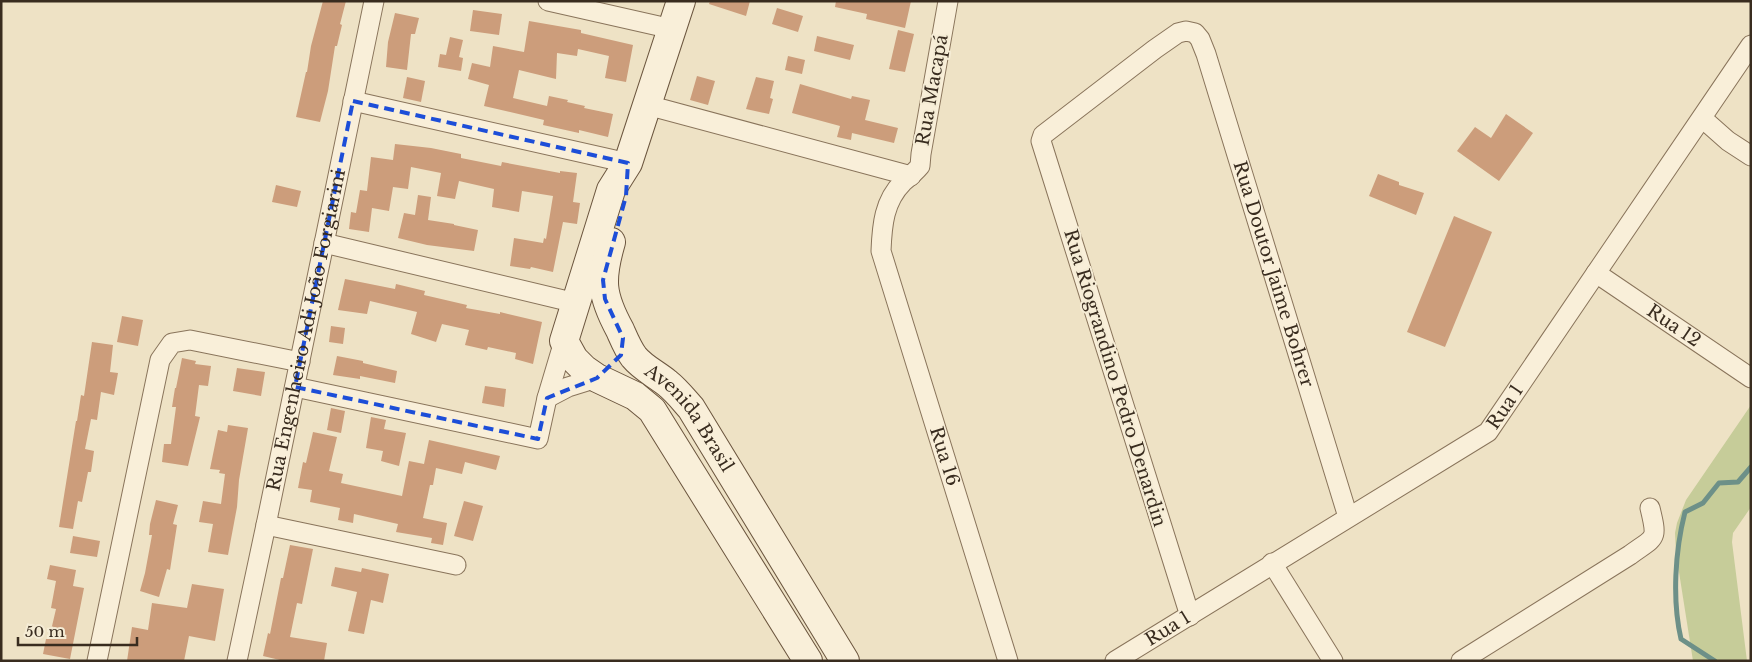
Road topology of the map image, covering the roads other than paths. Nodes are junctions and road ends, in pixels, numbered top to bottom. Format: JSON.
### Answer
{"nodes":[{"id":1,"x":374,"y":1,"type":"edge"},
{"id":2,"x":548,"y":1,"type":"edge"},
{"id":3,"x":681,"y":1,"type":"edge"},
{"id":4,"x":948,"y":1,"type":"edge"},
{"id":5,"x":672,"y":29,"type":"junction"},
{"id":6,"x":1751,"y":45,"type":"edge"},
{"id":7,"x":353,"y":101,"type":"junction"},
{"id":8,"x":647,"y":105,"type":"junction"},
{"id":9,"x":1702,"y":118,"type":"junction"},
{"id":10,"x":1041,"y":140,"type":"joint"},
{"id":11,"x":1751,"y":156,"type":"edge"},
{"id":12,"x":628,"y":163,"type":"junction"},
{"id":13,"x":911,"y":176,"type":"junction"},
{"id":14,"x":324,"y":244,"type":"junction"},
{"id":15,"x":881,"y":251,"type":"joint"},
{"id":16,"x":1596,"y":273,"type":"junction"},
{"id":17,"x":576,"y":302,"type":"junction"},
{"id":18,"x":617,"y":328,"type":"junction"},
{"id":19,"x":564,"y":340,"type":"junction"},
{"id":20,"x":300,"y":362,"type":"junction"},
{"id":21,"x":597,"y":378,"type":"junction"},
{"id":22,"x":1751,"y":378,"type":"edge"},
{"id":23,"x":295,"y":387,"type":"junction"},
{"id":24,"x":547,"y":398,"type":"junction"},
{"id":25,"x":1650,"y":508,"type":"dead end"},
{"id":26,"x":1348,"y":516,"type":"junction"},
{"id":27,"x":266,"y":525,"type":"junction"},
{"id":28,"x":1272,"y":563,"type":"junction"},
{"id":29,"x":456,"y":565,"type":"dead end"},
{"id":30,"x":1190,"y":616,"type":"junction"},
{"id":31,"x":98,"y":661,"type":"edge"},
{"id":32,"x":237,"y":661,"type":"edge"},
{"id":33,"x":808,"y":661,"type":"edge"},
{"id":34,"x":845,"y":661,"type":"edge"},
{"id":35,"x":1008,"y":661,"type":"edge"},
{"id":36,"x":1115,"y":661,"type":"edge"},
{"id":37,"x":1333,"y":661,"type":"edge"},
{"id":38,"x":1461,"y":661,"type":"edge"}],
"edges":[{"from":1,"to":7,"type":"street","name":"Rua Engenheiro Adi João Forgiarini"},
{"from":2,"to":5,"type":"street"},
{"from":3,"to":5,"type":"street","name":"Avenida Brasil"},
{"from":4,"to":13,"type":"street","name":"Rua Macapá"},
{"from":5,"to":8,"type":"street","name":"Avenida Brasil"},
{"from":6,"to":9,"type":"street","name":"Rua 1"},
{"from":7,"to":12,"type":"street"},
{"from":7,"to":14,"type":"street","name":"Rua Engenheiro Adi João Forgiarini"},
{"from":8,"to":12,"type":"street","name":"Avenida Brasil"},
{"from":8,"to":13,"type":"street"},
{"from":9,"to":11,"type":"street"},
{"from":9,"to":16,"type":"street","name":"Rua 1"},
{"from":10,"to":26,"type":"street","name":"Rua Doutor Jaime Bohrer"},
{"from":10,"to":30,"type":"street","name":"Rua Riograndino Pedro Denardin"},
{"from":12,"to":17,"type":"street","name":"Avenida Brasil"},
{"from":12,"to":18,"type":"street","name":"Avenida Brasil"},
{"from":13,"to":15,"type":"street","name":"Rua Macapá"},
{"from":14,"to":17,"type":"street"},
{"from":14,"to":20,"type":"street","name":"Rua Engenheiro Adi João Forgiarini"},
{"from":15,"to":35,"type":"street","name":"Rua 16"},
{"from":16,"to":22,"type":"street","name":"Rua 12"},
{"from":16,"to":26,"type":"street","name":"Rua 1"},
{"from":17,"to":18,"type":"street"},
{"from":17,"to":19,"type":"street","name":"Avenida Brasil"},
{"from":18,"to":21,"type":"street"},
{"from":18,"to":34,"type":"street","name":"Avenida Brasil"},
{"from":19,"to":21,"type":"street","name":"Avenida Brasil"},
{"from":19,"to":24,"type":"street","name":"Avenida Brasil"},
{"from":20,"to":23,"type":"street","name":"Rua Engenheiro Adi João Forgiarini"},
{"from":20,"to":31,"type":"street"},
{"from":21,"to":24,"type":"street"},
{"from":21,"to":33,"type":"street","name":"Avenida Brasil"},
{"from":23,"to":24,"type":"street","name":"Avenida Brasil"},
{"from":23,"to":27,"type":"street","name":"Rua Engenheiro Adi João Forgiarini"},
{"from":25,"to":38,"type":"street"},
{"from":26,"to":28,"type":"street","name":"Rua 1"},
{"from":27,"to":29,"type":"street"},
{"from":27,"to":32,"type":"street","name":"Rua Engenheiro Adi João Forgiarini"},
{"from":28,"to":30,"type":"street","name":"Rua 1"},
{"from":28,"to":37,"type":"street"},
{"from":30,"to":36,"type":"street","name":"Rua 1"}]}
